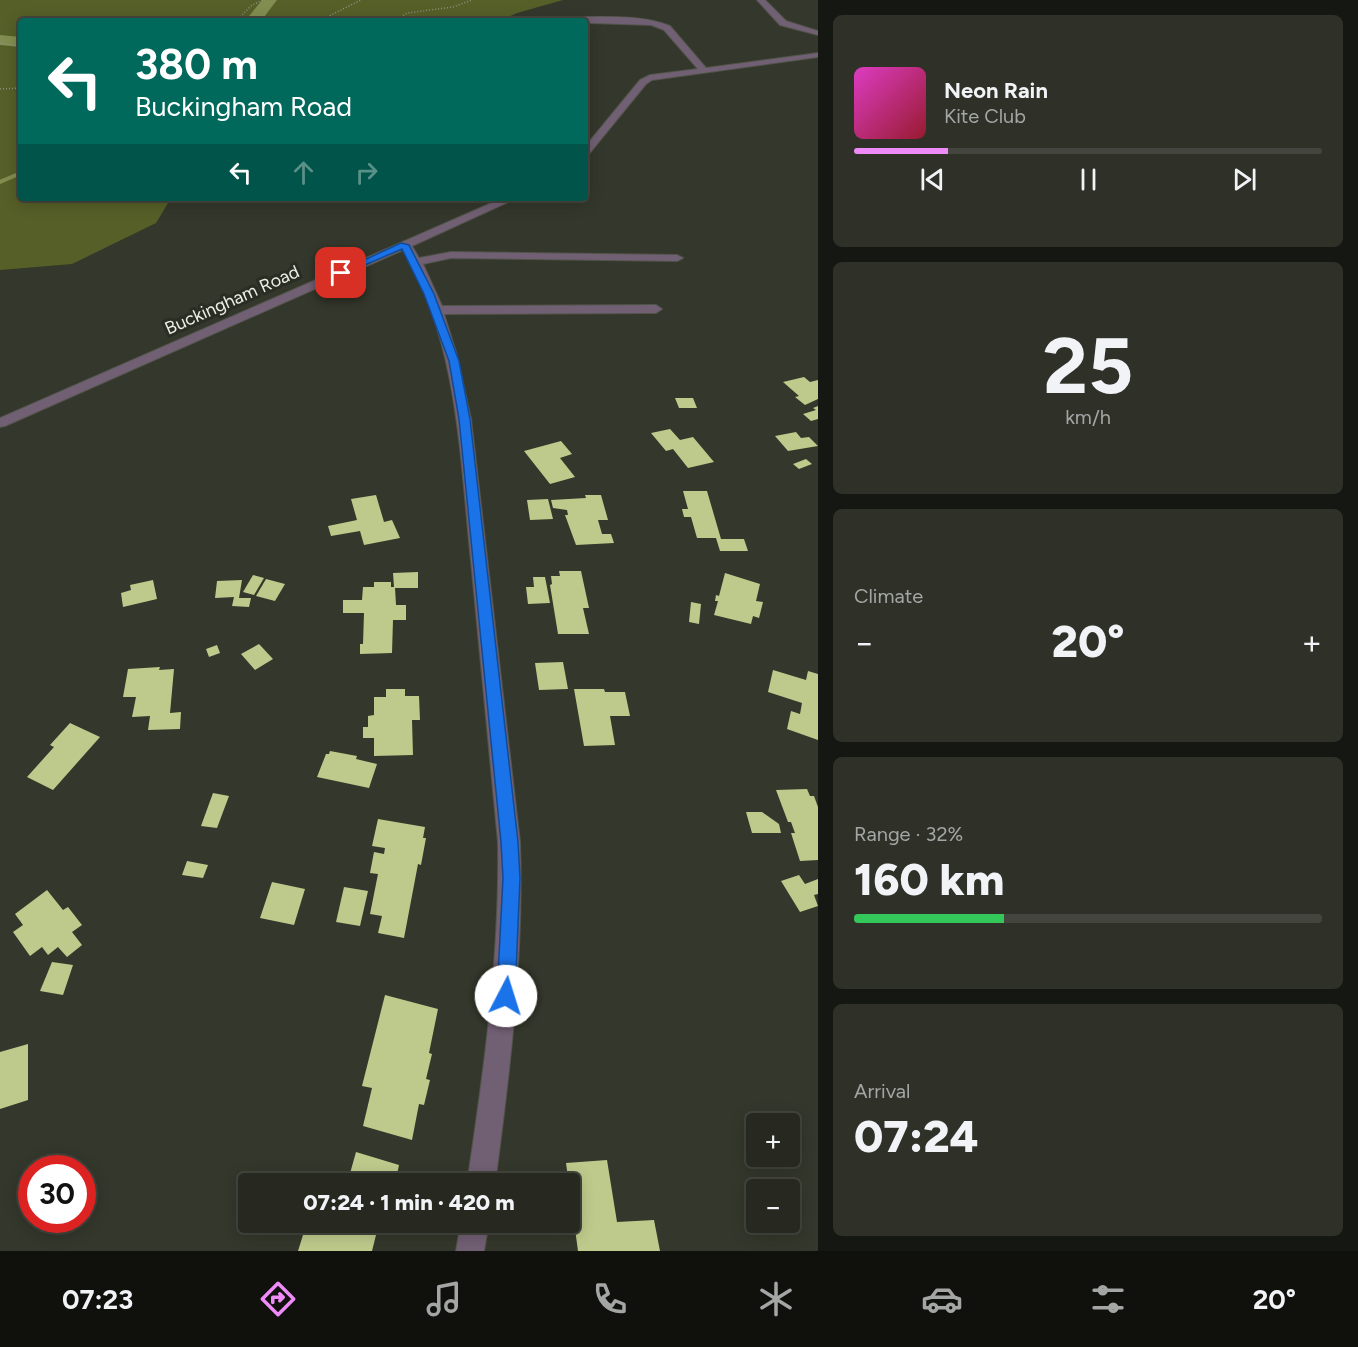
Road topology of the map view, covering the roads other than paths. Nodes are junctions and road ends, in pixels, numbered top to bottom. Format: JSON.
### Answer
{"nodes":[{"id":1,"x":761,"y":0,"type":"edge"},
{"id":2,"x":588,"y":19,"type":"edge"},
{"id":3,"x":818,"y":33,"type":"edge"},
{"id":4,"x":818,"y":55,"type":"edge"},
{"id":5,"x":703,"y":70,"type":"junction"},
{"id":6,"x":588,"y":149,"type":"edge"},
{"id":7,"x":506,"y":201,"type":"edge"},
{"id":8,"x":410,"y":253,"type":"junction"},
{"id":9,"x":677,"y":258,"type":"dead end"},
{"id":10,"x":656,"y":309,"type":"dead end"},
{"id":11,"x":435,"y":310,"type":"junction"},
{"id":12,"x":0,"y":423,"type":"edge"},
{"id":13,"x":482,"y":1173,"type":"edge"},
{"id":14,"x":473,"y":1233,"type":"edge"},
{"id":15,"x":470,"y":1251,"type":"edge"}],
"edges":[{"from":1,"to":3,"type":"street"},
{"from":2,"to":5,"type":"street"},
{"from":4,"to":5,"type":"street"},
{"from":5,"to":6,"type":"street"},
{"from":7,"to":8,"type":"street","name":"Buckingham Road"},
{"from":8,"to":9,"type":"street"},
{"from":8,"to":11,"type":"street"},
{"from":8,"to":12,"type":"street","name":"Buckingham Road"},
{"from":10,"to":11,"type":"street"},
{"from":11,"to":13,"type":"street"},
{"from":14,"to":15,"type":"street"}]}
